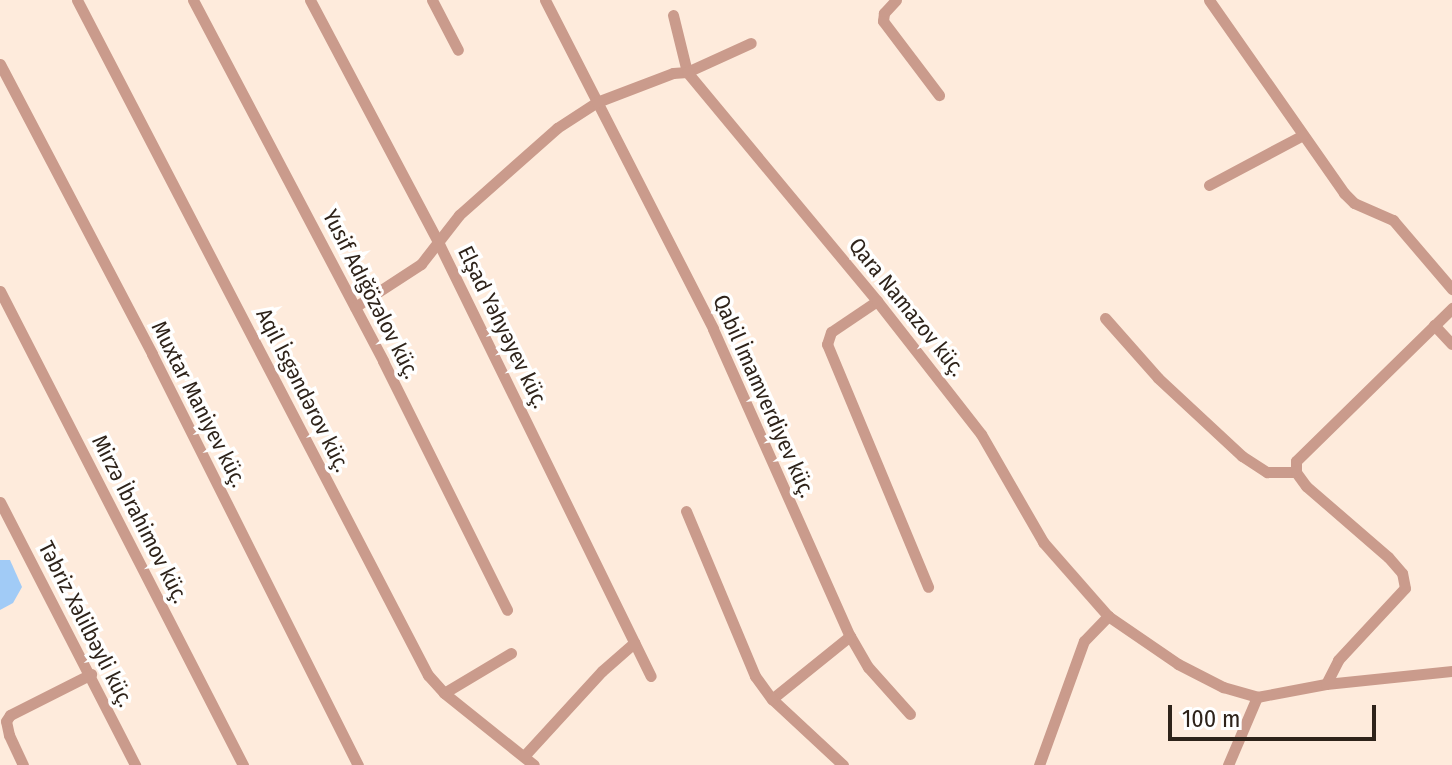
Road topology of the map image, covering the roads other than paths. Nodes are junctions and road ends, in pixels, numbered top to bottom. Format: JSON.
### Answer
{"nodes":[{"id":1,"x":77,"y":0,"type":"edge"},
{"id":2,"x":193,"y":0,"type":"edge"},
{"id":3,"x":310,"y":0,"type":"edge"},
{"id":4,"x":432,"y":0,"type":"edge"},
{"id":5,"x":545,"y":0,"type":"edge"},
{"id":6,"x":896,"y":0,"type":"edge"},
{"id":7,"x":1209,"y":0,"type":"edge"},
{"id":8,"x":673,"y":15,"type":"dead end"},
{"id":9,"x":751,"y":43,"type":"dead end"},
{"id":10,"x":458,"y":50,"type":"dead end"},
{"id":11,"x":0,"y":64,"type":"edge"},
{"id":12,"x":687,"y":72,"type":"junction"},
{"id":13,"x":939,"y":95,"type":"dead end"},
{"id":14,"x":597,"y":102,"type":"junction"},
{"id":15,"x":1303,"y":135,"type":"junction"},
{"id":16,"x":1209,"y":185,"type":"dead end"},
{"id":17,"x":439,"y":244,"type":"junction"},
{"id":18,"x":1452,"y":289,"type":"edge"},
{"id":19,"x":0,"y":291,"type":"edge"},
{"id":20,"x":877,"y":301,"type":"junction"},
{"id":21,"x":355,"y":307,"type":"junction"},
{"id":22,"x":1452,"y":308,"type":"edge"},
{"id":23,"x":1105,"y":318,"type":"dead end"},
{"id":24,"x":1434,"y":325,"type":"junction"},
{"id":25,"x":1452,"y":344,"type":"edge"},
{"id":26,"x":1296,"y":472,"type":"junction"},
{"id":27,"x":0,"y":502,"type":"edge"},
{"id":28,"x":686,"y":511,"type":"dead end"},
{"id":29,"x":928,"y":587,"type":"dead end"},
{"id":30,"x":507,"y":610,"type":"dead end"},
{"id":31,"x":1108,"y":616,"type":"junction"},
{"id":32,"x":850,"y":636,"type":"junction"},
{"id":33,"x":634,"y":643,"type":"junction"},
{"id":34,"x":511,"y":653,"type":"dead end"},
{"id":35,"x":1452,"y":671,"type":"edge"},
{"id":36,"x":91,"y":674,"type":"junction"},
{"id":37,"x":651,"y":676,"type":"dead end"},
{"id":38,"x":1326,"y":684,"type":"junction"},
{"id":39,"x":444,"y":693,"type":"junction"},
{"id":40,"x":1257,"y":697,"type":"junction"},
{"id":41,"x":772,"y":699,"type":"junction"},
{"id":42,"x":910,"y":714,"type":"dead end"},
{"id":43,"x":524,"y":756,"type":"junction"},
{"id":44,"x":23,"y":765,"type":"edge"},
{"id":45,"x":135,"y":765,"type":"edge"},
{"id":46,"x":243,"y":765,"type":"edge"},
{"id":47,"x":358,"y":765,"type":"edge"},
{"id":48,"x":534,"y":765,"type":"edge"},
{"id":49,"x":843,"y":765,"type":"edge"},
{"id":50,"x":1039,"y":765,"type":"edge"},
{"id":51,"x":1228,"y":765,"type":"edge"}],
"edges":[{"from":1,"to":39,"type":"street","name":"Aqil İsgəndərov küç."},
{"from":2,"to":21,"type":"street","name":"Yusif Adığözəlov küç."},
{"from":3,"to":17,"type":"street","name":"Elşad Yəhyəyev küç."},
{"from":4,"to":10,"type":"street"},
{"from":5,"to":14,"type":"street","name":"Qabil İmamverdiyev küç."},
{"from":6,"to":13,"type":"street"},
{"from":7,"to":15,"type":"street"},
{"from":8,"to":12,"type":"street"},
{"from":9,"to":12,"type":"street"},
{"from":11,"to":47,"type":"street","name":"Muxtar Maniyev küç."},
{"from":12,"to":14,"type":"street"},
{"from":12,"to":20,"type":"street","name":"Qara Namazov küç."},
{"from":14,"to":17,"type":"street"},
{"from":14,"to":32,"type":"street","name":"Qabil İmamverdiyev küç."},
{"from":15,"to":16,"type":"street"},
{"from":15,"to":18,"type":"street"},
{"from":17,"to":21,"type":"street"},
{"from":17,"to":33,"type":"street","name":"Elşad Yəhyəyev küç."},
{"from":19,"to":46,"type":"street","name":"Mirzə İbrahimov küç."},
{"from":20,"to":29,"type":"street"},
{"from":20,"to":31,"type":"street","name":"Qara Namazov küç."},
{"from":21,"to":30,"type":"street","name":"Yusif Adığözəlov küç."},
{"from":22,"to":24,"type":"street"},
{"from":23,"to":26,"type":"street"},
{"from":24,"to":25,"type":"street"},
{"from":24,"to":26,"type":"street"},
{"from":26,"to":38,"type":"street"},
{"from":27,"to":36,"type":"street","name":"Təbriz Xəlilbəyli küç."},
{"from":28,"to":41,"type":"street"},
{"from":31,"to":40,"type":"street","name":"Qara Namazov küç."},
{"from":31,"to":50,"type":"street"},
{"from":32,"to":41,"type":"street"},
{"from":32,"to":42,"type":"street","name":"Qabil İmamverdiyev küç."},
{"from":33,"to":37,"type":"street","name":"Elşad Yəhyəyev küç."},
{"from":33,"to":43,"type":"street"},
{"from":34,"to":39,"type":"street"},
{"from":35,"to":38,"type":"street","name":"Qara Namazov küç."},
{"from":36,"to":44,"type":"street"},
{"from":36,"to":45,"type":"street","name":"Təbriz Xəlilbəyli küç."},
{"from":38,"to":40,"type":"street","name":"Qara Namazov küç."},
{"from":39,"to":43,"type":"street","name":"Aqil İsgəndərov küç."},
{"from":40,"to":51,"type":"street"},
{"from":41,"to":49,"type":"street"},
{"from":43,"to":48,"type":"street","name":"Aqil İsgəndərov küç."}]}
